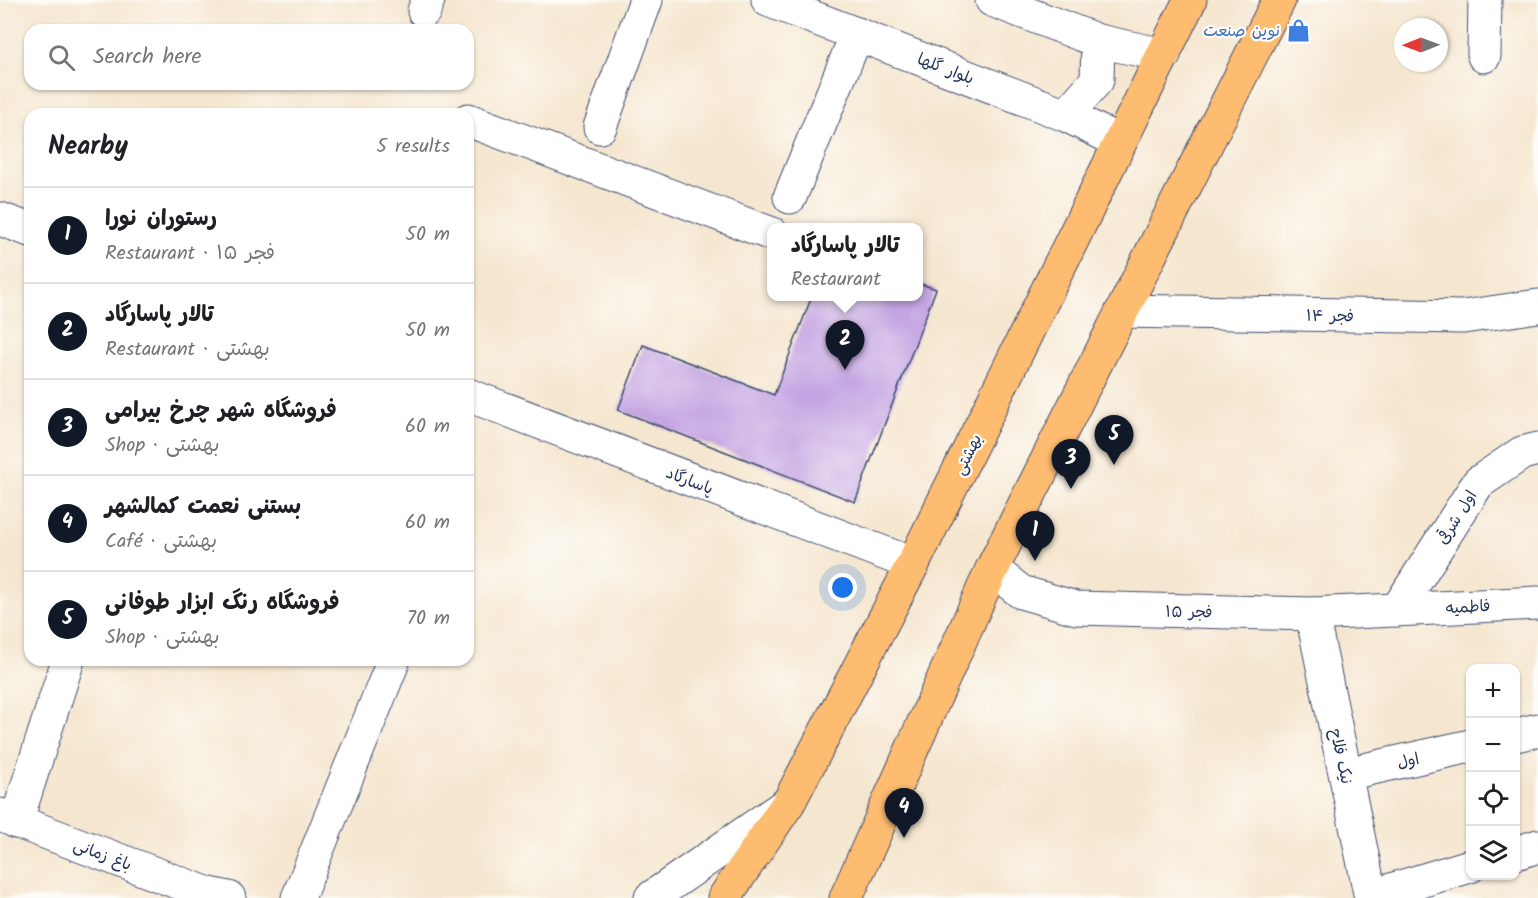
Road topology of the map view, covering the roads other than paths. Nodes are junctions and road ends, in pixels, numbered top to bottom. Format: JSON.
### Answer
{"nodes":[{"id":1,"x":646,"y":0,"type":"edge"},
{"id":2,"x":768,"y":0,"type":"edge"},
{"id":3,"x":992,"y":0,"type":"edge"},
{"id":4,"x":1190,"y":0,"type":"edge"},
{"id":5,"x":1278,"y":0,"type":"edge"},
{"id":6,"x":1480,"y":3,"type":"edge"},
{"id":7,"x":857,"y":34,"type":"junction"},
{"id":8,"x":1098,"y":40,"type":"junction"},
{"id":9,"x":1164,"y":55,"type":"junction"},
{"id":10,"x":1484,"y":56,"type":"dead end"},
{"id":11,"x":1066,"y":115,"type":"junction"},
{"id":12,"x":474,"y":122,"type":"edge"},
{"id":13,"x":600,"y":127,"type":"dead end"},
{"id":14,"x":1120,"y":142,"type":"junction"},
{"id":15,"x":790,"y":196,"type":"dead end"},
{"id":16,"x":0,"y":219,"type":"edge"},
{"id":17,"x":24,"y":228,"type":"edge"},
{"id":18,"x":767,"y":232,"type":"edge"},
{"id":19,"x":1538,"y":306,"type":"edge"},
{"id":20,"x":1122,"y":311,"type":"junction"},
{"id":21,"x":474,"y":397,"type":"edge"},
{"id":22,"x":1538,"y":449,"type":"edge"},
{"id":23,"x":913,"y":564,"type":"junction"},
{"id":24,"x":992,"y":568,"type":"junction"},
{"id":25,"x":1538,"y":603,"type":"edge"},
{"id":26,"x":1397,"y":610,"type":"junction"},
{"id":27,"x":1312,"y":614,"type":"junction"},
{"id":28,"x":66,"y":666,"type":"edge"},
{"id":29,"x":391,"y":666,"type":"edge"},
{"id":30,"x":1538,"y":730,"type":"edge"},
{"id":31,"x":1520,"y":734,"type":"edge"},
{"id":32,"x":1466,"y":747,"type":"edge"},
{"id":33,"x":1346,"y":774,"type":"junction"},
{"id":34,"x":789,"y":802,"type":"junction"},
{"id":35,"x":8,"y":819,"type":"edge"},
{"id":36,"x":1538,"y":846,"type":"edge"},
{"id":37,"x":1520,"y":851,"type":"edge"},
{"id":38,"x":1466,"y":867,"type":"edge"},
{"id":39,"x":215,"y":896,"type":"edge"},
{"id":40,"x":1371,"y":897,"type":"edge"},
{"id":41,"x":298,"y":898,"type":"edge"},
{"id":42,"x":651,"y":898,"type":"edge"},
{"id":43,"x":724,"y":898,"type":"edge"},
{"id":44,"x":846,"y":898,"type":"edge"}],
"edges":[{"from":1,"to":13,"type":"street"},
{"from":2,"to":7,"type":"street","name":"بلوار گلها"},
{"from":3,"to":8,"type":"street"},
{"from":4,"to":9,"type":"highway","name":"بهشتی"},
{"from":5,"to":20,"type":"highway"},
{"from":6,"to":10,"type":"street"},
{"from":7,"to":11,"type":"street","name":"بلوار گلها"},
{"from":7,"to":15,"type":"street"},
{"from":8,"to":9,"type":"street"},
{"from":8,"to":11,"type":"street"},
{"from":9,"to":14,"type":"highway","name":"بهشتی"},
{"from":11,"to":14,"type":"street","name":"بلوار گلها"},
{"from":12,"to":18,"type":"street"},
{"from":14,"to":23,"type":"highway","name":"بهشتی"},
{"from":16,"to":17,"type":"street"},
{"from":19,"to":20,"type":"street","name":"فجر ۱۴"},
{"from":20,"to":24,"type":"highway"},
{"from":21,"to":23,"type":"street","name":"پاسارگاد"},
{"from":22,"to":26,"type":"street","name":"اول شرقی"},
{"from":23,"to":34,"type":"highway","name":"بهشتی"},
{"from":24,"to":27,"type":"street","name":"فجر ۱۵"},
{"from":24,"to":44,"type":"highway"},
{"from":25,"to":26,"type":"street","name":"فاطمیه"},
{"from":26,"to":27,"type":"street","name":"فجر ۱۵"},
{"from":27,"to":33,"type":"street","name":"نیک فلاح"},
{"from":28,"to":35,"type":"street"},
{"from":29,"to":41,"type":"street"},
{"from":30,"to":31,"type":"street"},
{"from":32,"to":33,"type":"street","name":"اول"},
{"from":33,"to":40,"type":"street","name":"نیک فلاح"},
{"from":34,"to":42,"type":"street"},
{"from":34,"to":43,"type":"highway","name":"بهشتی"},
{"from":35,"to":39,"type":"street","name":"باغ زمانی"},
{"from":36,"to":37,"type":"street"},
{"from":38,"to":40,"type":"street"}]}
